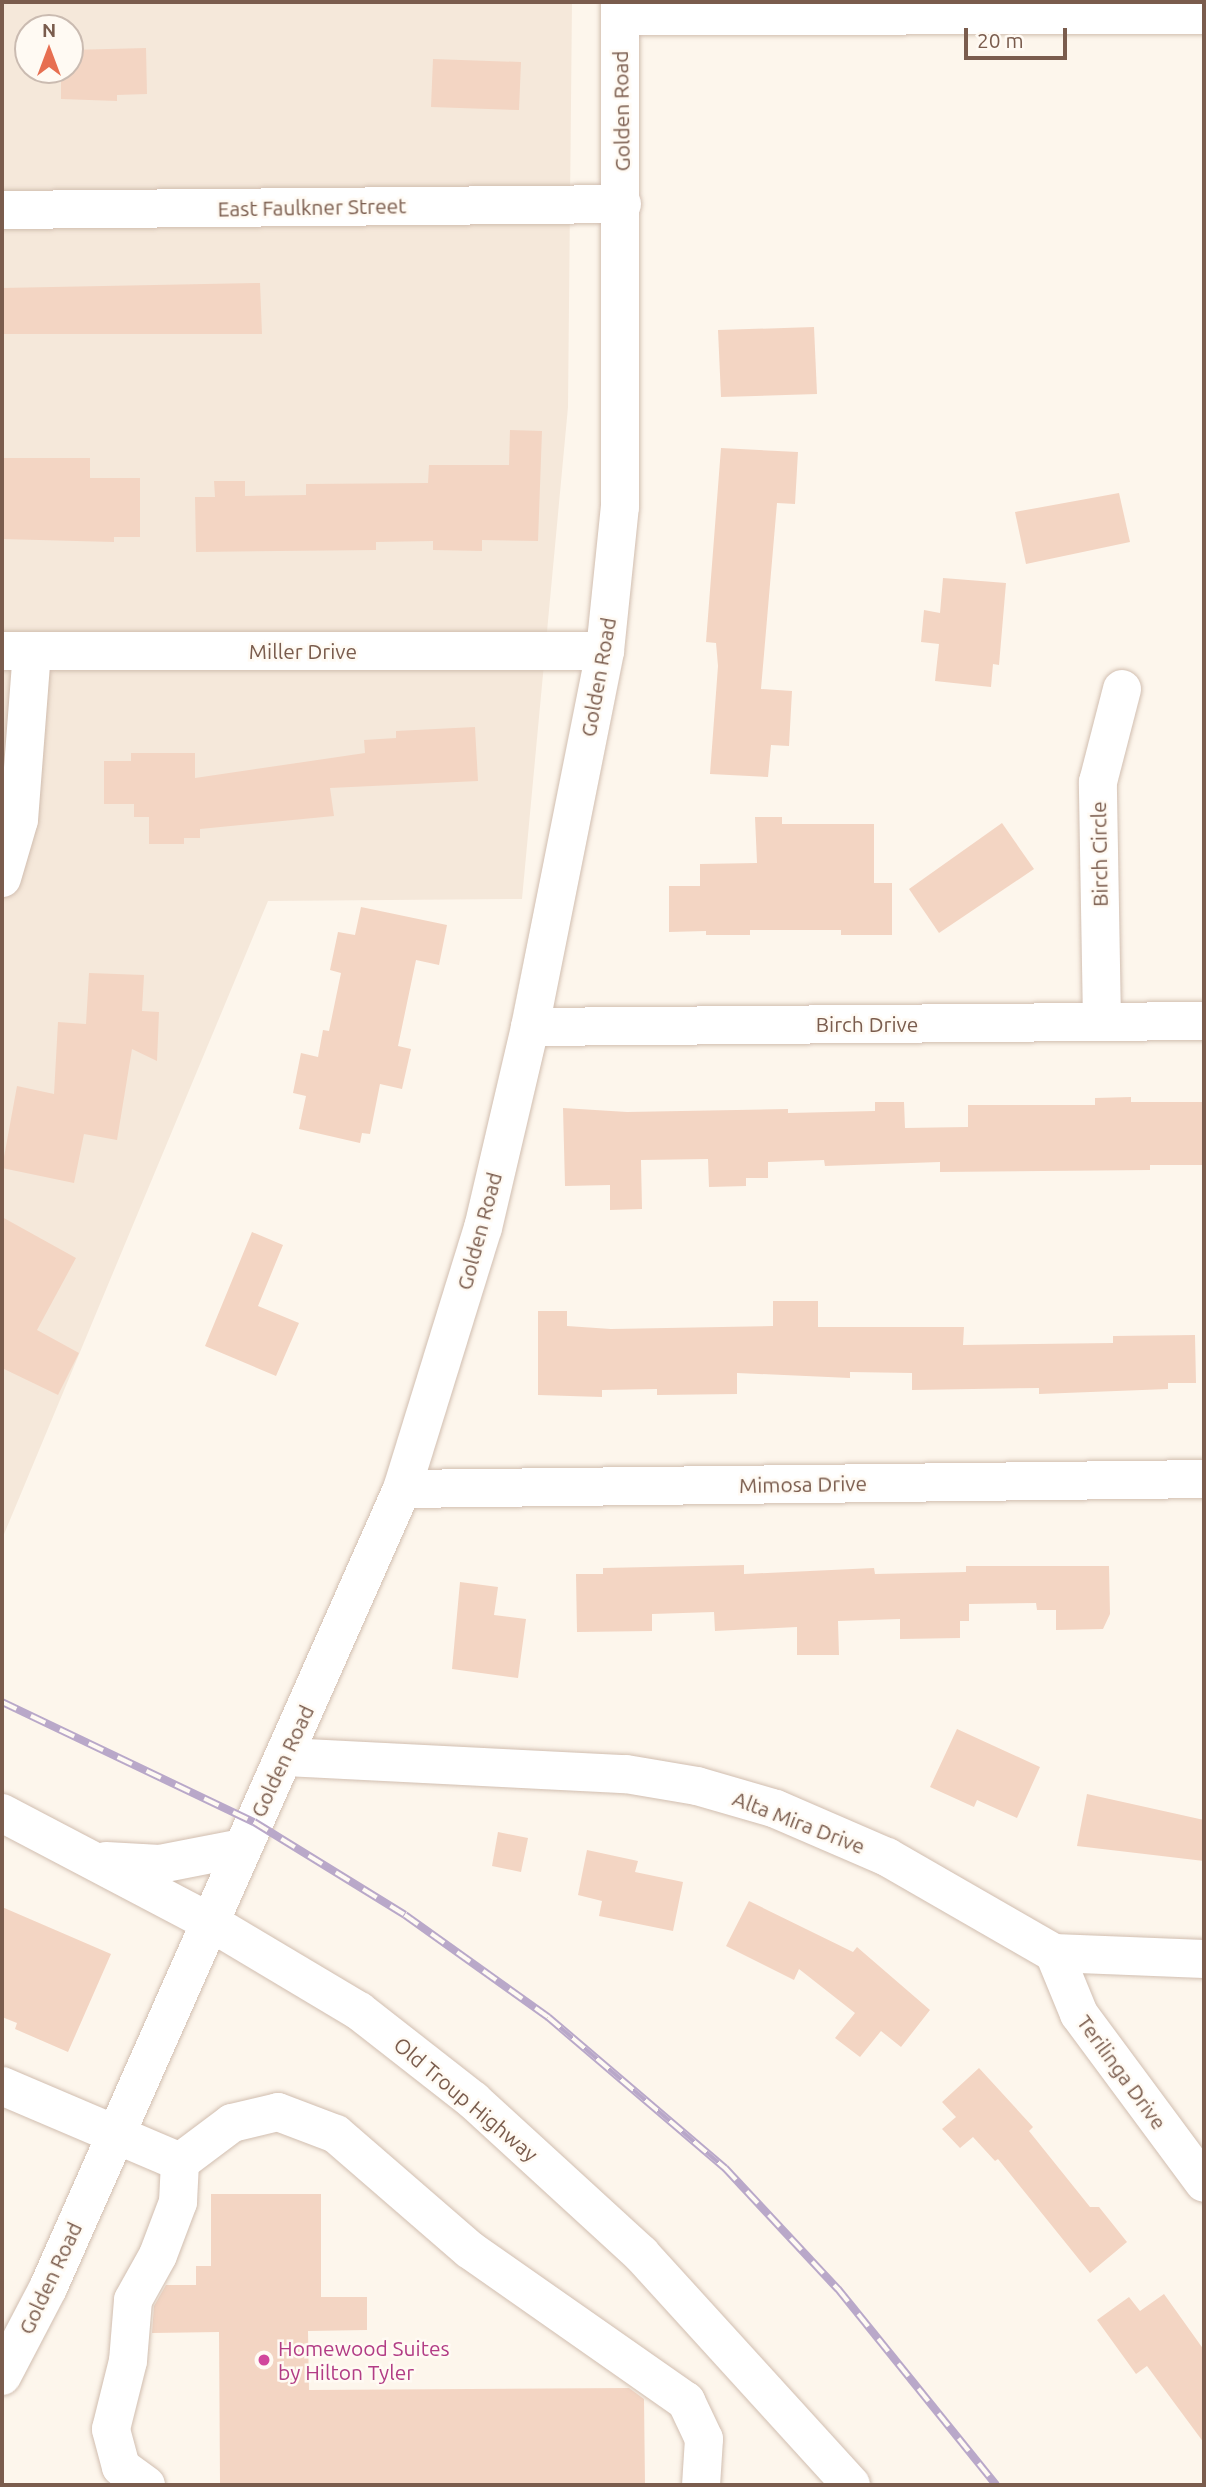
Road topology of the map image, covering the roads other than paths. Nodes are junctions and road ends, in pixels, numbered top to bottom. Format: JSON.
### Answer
{"nodes":[{"id":1,"x":620,"y":9,"type":"edge"},
{"id":2,"x":1204,"y":15,"type":"edge"},
{"id":3,"x":622,"y":204,"type":"junction"},
{"id":4,"x":2,"y":210,"type":"edge"},
{"id":5,"x":17,"y":651,"type":"edge"},
{"id":6,"x":605,"y":651,"type":"junction"},
{"id":7,"x":1122,"y":689,"type":"dead end"},
{"id":8,"x":2,"y":878,"type":"edge"},
{"id":9,"x":1204,"y":1021,"type":"edge"},
{"id":10,"x":1102,"y":1022,"type":"junction"},
{"id":11,"x":530,"y":1027,"type":"junction"},
{"id":12,"x":1204,"y":1479,"type":"edge"},
{"id":13,"x":402,"y":1489,"type":"junction"},
{"id":14,"x":286,"y":1757,"type":"junction"},
{"id":15,"x":2,"y":1813,"type":"edge"},
{"id":16,"x":242,"y":1847,"type":"junction"},
{"id":17,"x":91,"y":1858,"type":"junction"},
{"id":18,"x":208,"y":1921,"type":"junction"},
{"id":19,"x":1054,"y":1952,"type":"junction"},
{"id":20,"x":1204,"y":1959,"type":"edge"},
{"id":21,"x":4,"y":2092,"type":"edge"},
{"id":22,"x":115,"y":2135,"type":"junction"},
{"id":23,"x":180,"y":2162,"type":"junction"},
{"id":24,"x":1204,"y":2183,"type":"edge"},
{"id":25,"x":2,"y":2376,"type":"edge"},
{"id":26,"x":146,"y":2485,"type":"edge"},
{"id":27,"x":701,"y":2485,"type":"edge"},
{"id":28,"x":851,"y":2485,"type":"edge"}],
"edges":[{"from":1,"to":2,"type":"street"},
{"from":1,"to":3,"type":"street","name":"Golden Road"},
{"from":3,"to":4,"type":"street","name":"East Faulkner Street"},
{"from":3,"to":6,"type":"street","name":"Golden Road"},
{"from":5,"to":6,"type":"street","name":"Miller Drive"},
{"from":5,"to":8,"type":"street"},
{"from":6,"to":11,"type":"street","name":"Golden Road"},
{"from":7,"to":10,"type":"street","name":"Birch Circle"},
{"from":9,"to":10,"type":"street","name":"Birch Drive"},
{"from":10,"to":11,"type":"street","name":"Birch Drive"},
{"from":11,"to":13,"type":"street","name":"Golden Road"},
{"from":12,"to":13,"type":"street","name":"Mimosa Drive"},
{"from":13,"to":14,"type":"street","name":"Golden Road"},
{"from":14,"to":16,"type":"street","name":"Golden Road"},
{"from":14,"to":19,"type":"street","name":"Alta Mira Drive"},
{"from":15,"to":17,"type":"street","name":"Old Troup Highway"},
{"from":16,"to":17,"type":"street"},
{"from":16,"to":18,"type":"street","name":"Golden Road"},
{"from":17,"to":18,"type":"street","name":"Old Troup Highway"},
{"from":18,"to":22,"type":"street","name":"Golden Road"},
{"from":18,"to":28,"type":"street","name":"Old Troup Highway"},
{"from":19,"to":20,"type":"street","name":"Alta Mira Drive"},
{"from":19,"to":24,"type":"street","name":"Terilinga Drive"},
{"from":21,"to":22,"type":"street"},
{"from":22,"to":23,"type":"street"},
{"from":22,"to":25,"type":"street","name":"Golden Road"},
{"from":23,"to":26,"type":"street"},
{"from":23,"to":27,"type":"street"}]}
